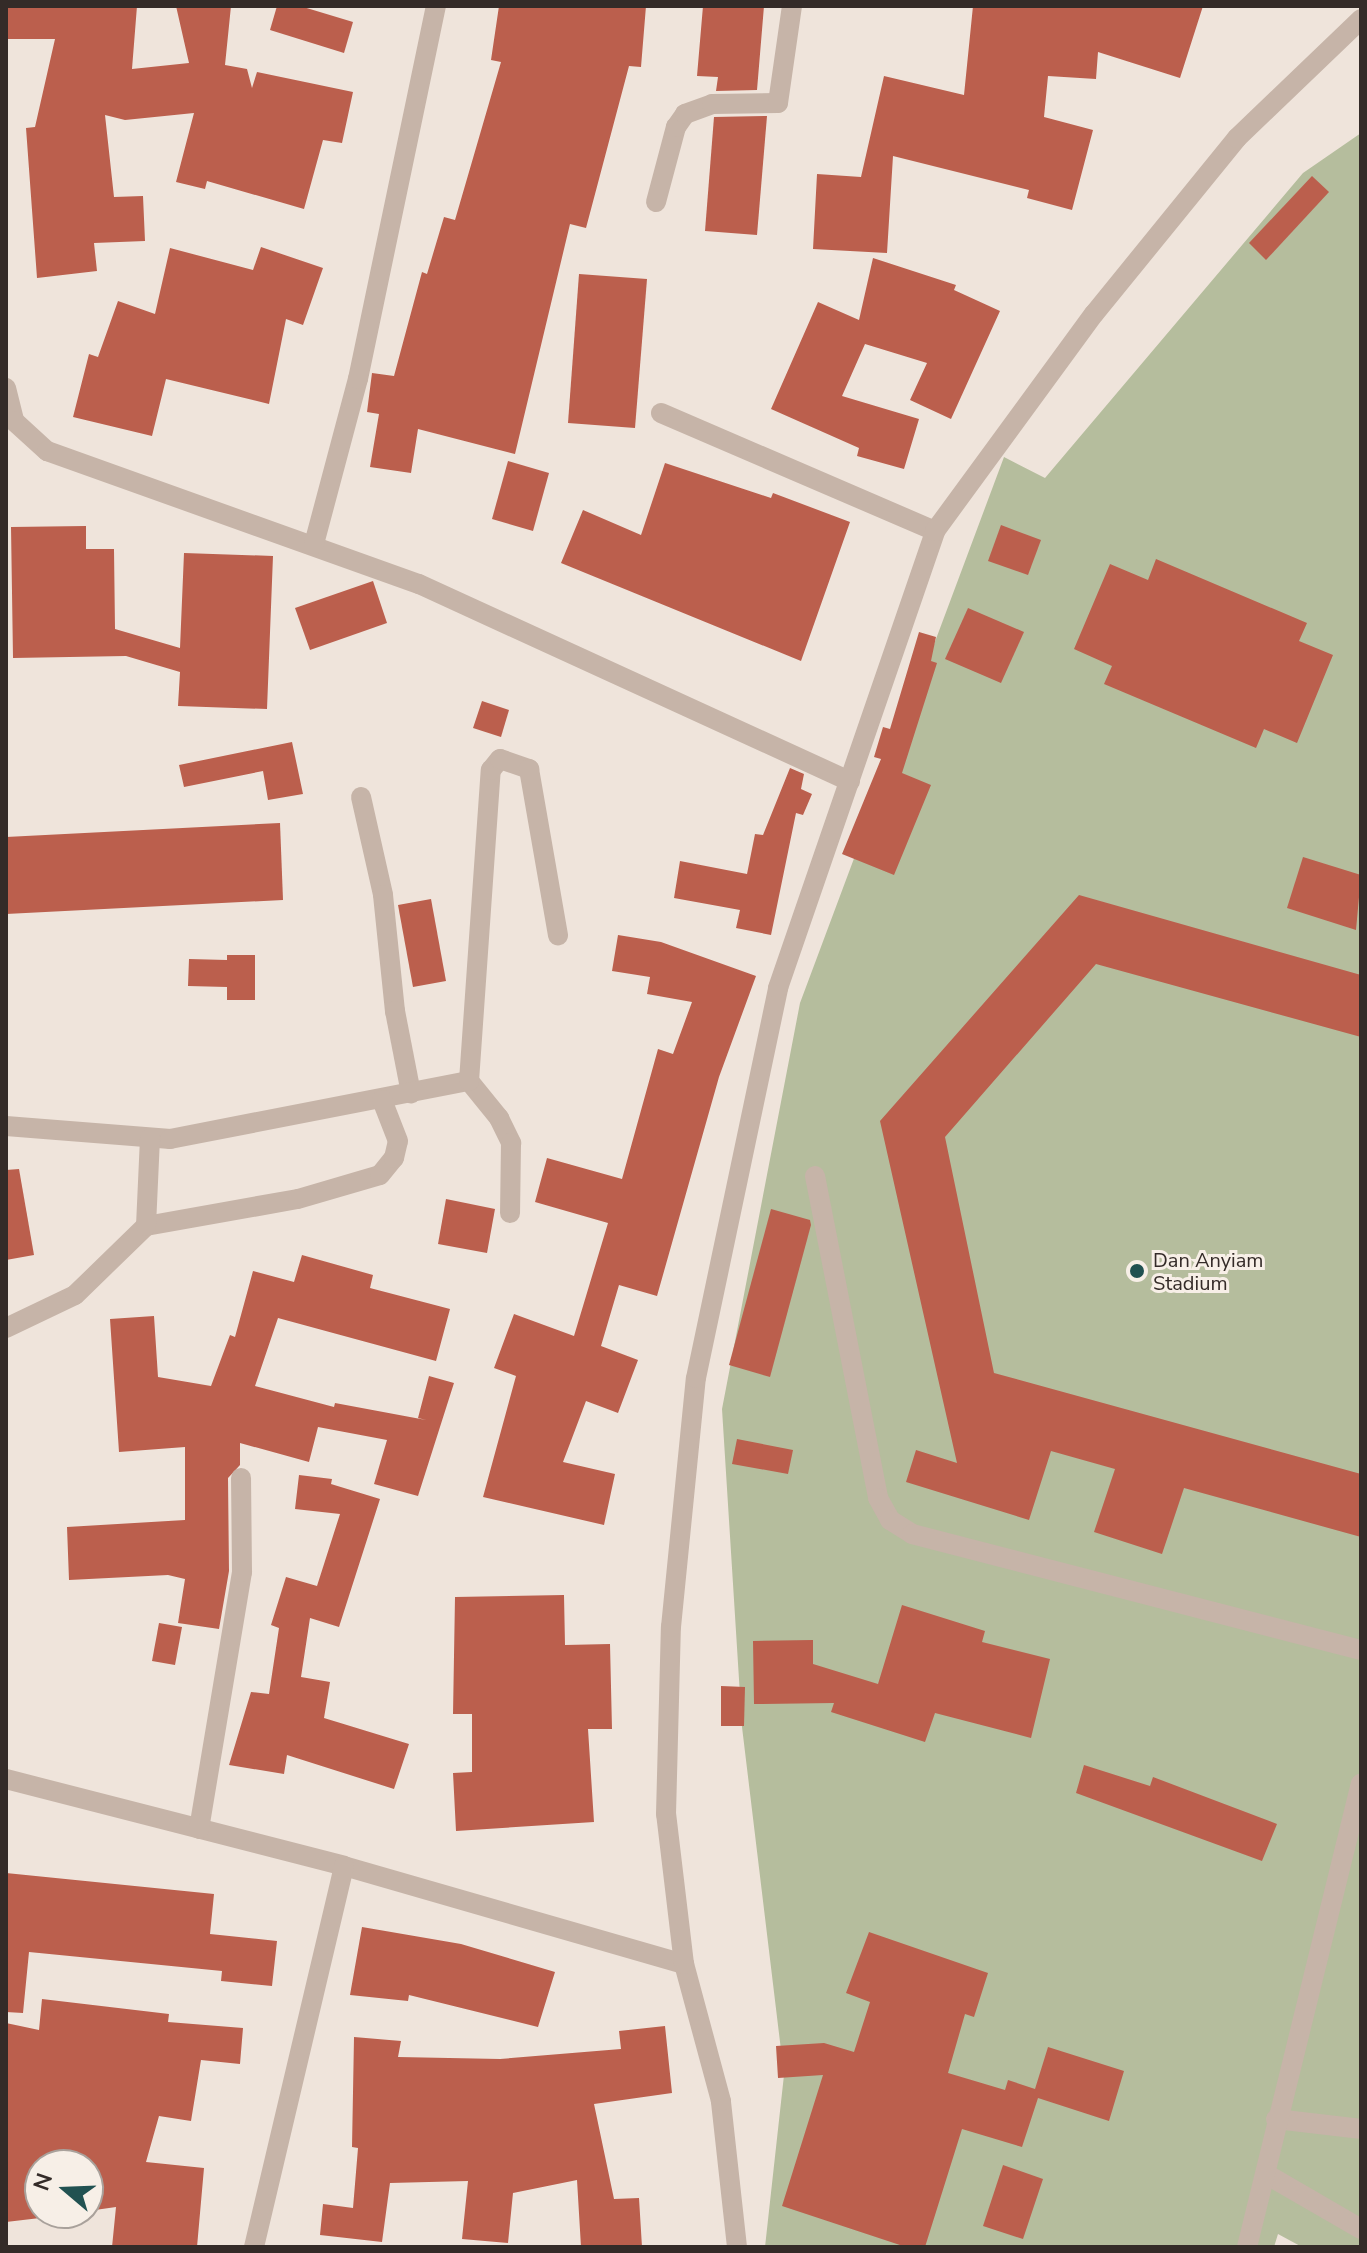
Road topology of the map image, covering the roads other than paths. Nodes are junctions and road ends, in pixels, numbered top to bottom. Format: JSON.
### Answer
{"nodes":[{"id":1,"x":436,"y":6,"type":"edge"},
{"id":2,"x":792,"y":6,"type":"edge"},
{"id":3,"x":1361,"y":19,"type":"edge"},
{"id":4,"x":656,"y":202,"type":"dead end"},
{"id":5,"x":6,"y":388,"type":"edge"},
{"id":6,"x":661,"y":413,"type":"dead end"},
{"id":7,"x":935,"y":531,"type":"junction"},
{"id":8,"x":314,"y":544,"type":"junction"},
{"id":9,"x":850,"y":781,"type":"junction"},
{"id":10,"x":361,"y":797,"type":"dead end"},
{"id":11,"x":558,"y":936,"type":"dead end"},
{"id":12,"x":469,"y":1081,"type":"junction"},
{"id":13,"x":411,"y":1093,"type":"junction"},
{"id":14,"x":382,"y":1100,"type":"junction"},
{"id":15,"x":6,"y":1126,"type":"edge"},
{"id":16,"x":150,"y":1138,"type":"junction"},
{"id":17,"x":815,"y":1176,"type":"dead end"},
{"id":18,"x":510,"y":1213,"type":"dead end"},
{"id":19,"x":146,"y":1226,"type":"junction"},
{"id":20,"x":6,"y":1328,"type":"edge"},
{"id":21,"x":241,"y":1478,"type":"dead end"},
{"id":22,"x":1361,"y":1650,"type":"edge"},
{"id":23,"x":6,"y":1779,"type":"edge"},
{"id":24,"x":1361,"y":1784,"type":"edge"},
{"id":25,"x":199,"y":1829,"type":"junction"},
{"id":26,"x":344,"y":1866,"type":"junction"},
{"id":27,"x":684,"y":1964,"type":"junction"},
{"id":28,"x":1276,"y":2119,"type":"junction"},
{"id":29,"x":1361,"y":2129,"type":"edge"},
{"id":30,"x":1266,"y":2174,"type":"junction"},
{"id":31,"x":1361,"y":2229,"type":"edge"},
{"id":32,"x":254,"y":2247,"type":"edge"},
{"id":33,"x":737,"y":2247,"type":"edge"},
{"id":34,"x":1247,"y":2247,"type":"edge"}],
"edges":[{"from":1,"to":8,"type":"street"},
{"from":2,"to":4,"type":"street"},
{"from":3,"to":7,"type":"street"},
{"from":5,"to":8,"type":"street"},
{"from":6,"to":7,"type":"street"},
{"from":7,"to":9,"type":"street"},
{"from":8,"to":9,"type":"street"},
{"from":9,"to":27,"type":"street"},
{"from":10,"to":13,"type":"street"},
{"from":11,"to":12,"type":"street"},
{"from":12,"to":13,"type":"street"},
{"from":12,"to":18,"type":"street"},
{"from":13,"to":14,"type":"street"},
{"from":14,"to":16,"type":"street"},
{"from":14,"to":19,"type":"street"},
{"from":15,"to":16,"type":"street"},
{"from":16,"to":19,"type":"street"},
{"from":17,"to":22,"type":"street"},
{"from":19,"to":20,"type":"street"},
{"from":21,"to":25,"type":"street"},
{"from":23,"to":25,"type":"street"},
{"from":24,"to":28,"type":"street"},
{"from":25,"to":26,"type":"street"},
{"from":26,"to":27,"type":"street"},
{"from":26,"to":32,"type":"street"},
{"from":27,"to":33,"type":"street"},
{"from":28,"to":29,"type":"street"},
{"from":28,"to":30,"type":"street"},
{"from":30,"to":31,"type":"street"},
{"from":30,"to":34,"type":"street"}]}
